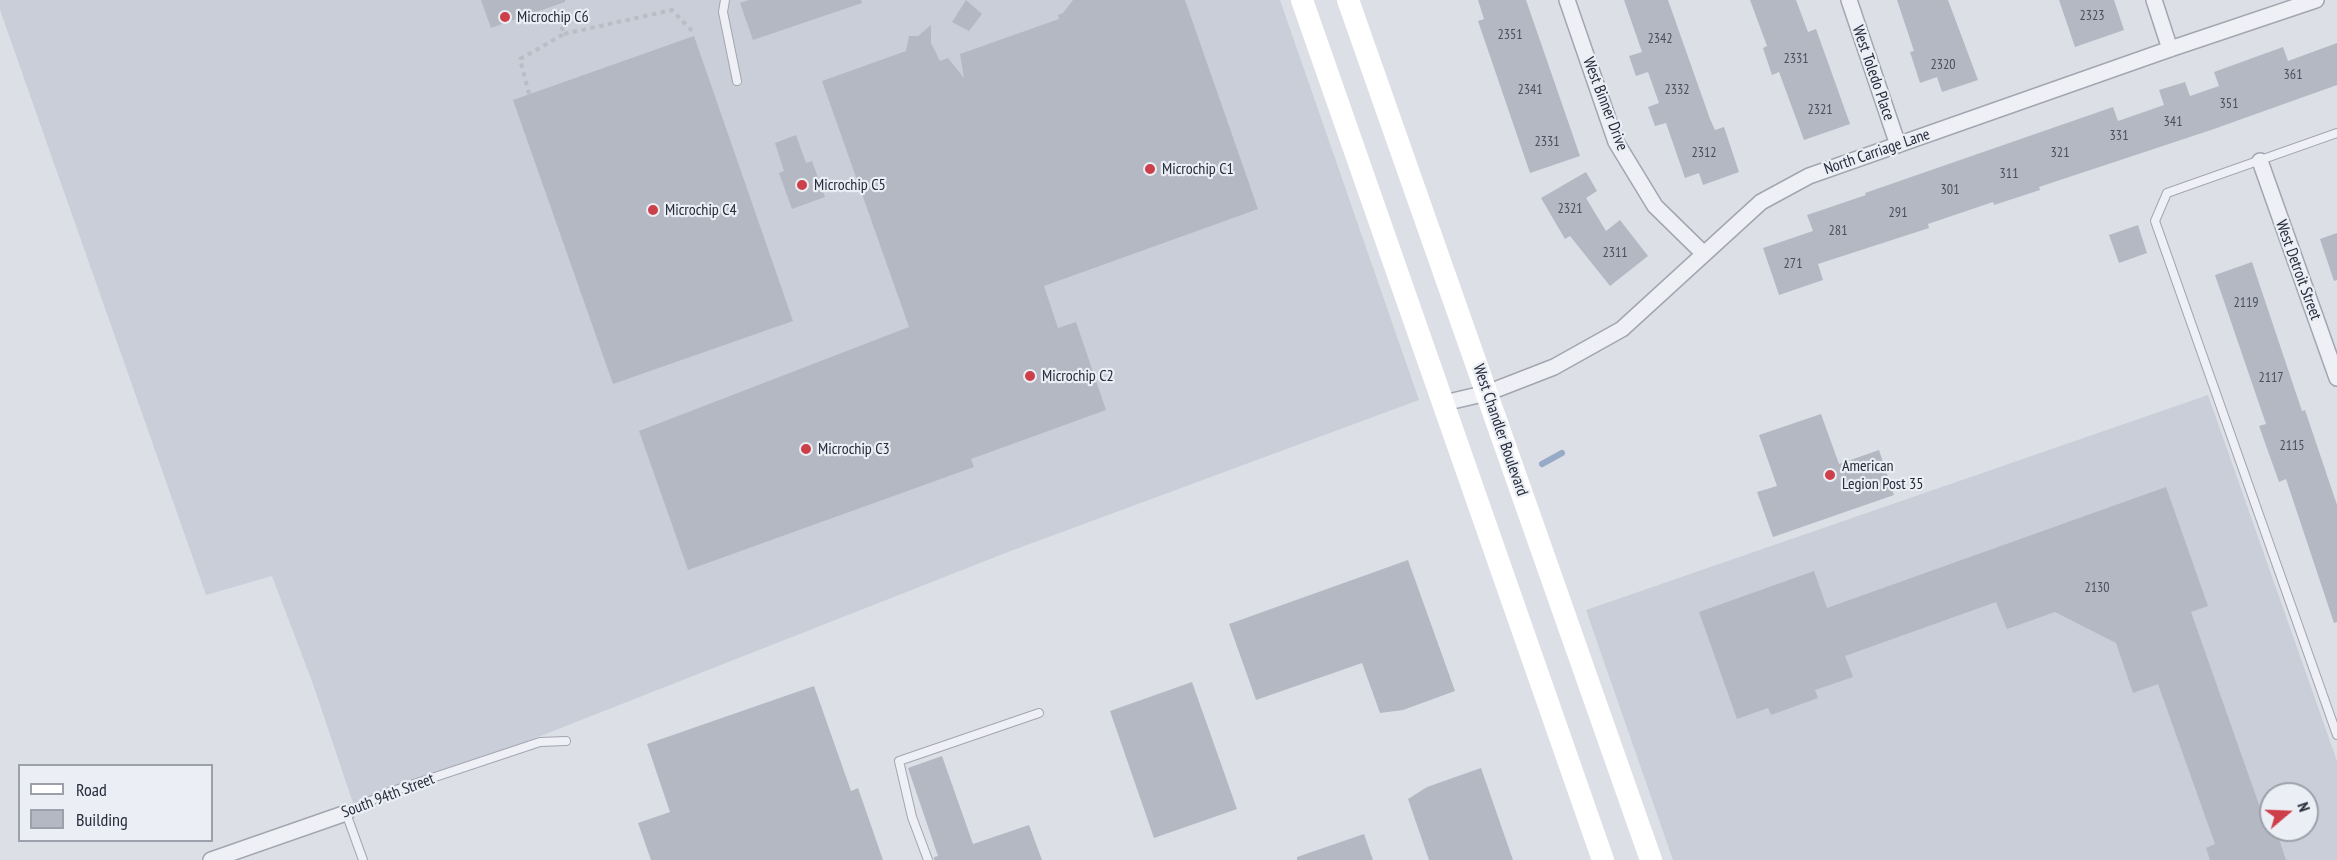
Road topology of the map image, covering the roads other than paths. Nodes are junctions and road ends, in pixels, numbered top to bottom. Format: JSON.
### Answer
{"nodes":[{"id":1,"x":725,"y":0,"type":"edge"},
{"id":2,"x":1302,"y":0,"type":"edge"},
{"id":3,"x":1348,"y":0,"type":"edge"},
{"id":4,"x":1567,"y":0,"type":"edge"},
{"id":5,"x":1849,"y":0,"type":"edge"},
{"id":6,"x":2154,"y":0,"type":"edge"},
{"id":7,"x":2316,"y":0,"type":"edge"},
{"id":8,"x":2170,"y":49,"type":"junction"},
{"id":9,"x":737,"y":81,"type":"dead end"},
{"id":10,"x":2337,"y":134,"type":"edge"},
{"id":11,"x":1898,"y":145,"type":"junction"},
{"id":12,"x":2260,"y":161,"type":"junction"},
{"id":13,"x":1704,"y":254,"type":"junction"},
{"id":14,"x":2337,"y":329,"type":"edge"},
{"id":15,"x":2322,"y":335,"type":"junction"},
{"id":16,"x":2337,"y":378,"type":"edge"},
{"id":17,"x":1487,"y":393,"type":"junction"},
{"id":18,"x":1444,"y":403,"type":"junction"},
{"id":19,"x":1039,"y":712,"type":"dead end"},
{"id":20,"x":2337,"y":735,"type":"edge"},
{"id":21,"x":566,"y":741,"type":"dead end"},
{"id":22,"x":346,"y":813,"type":"junction"},
{"id":23,"x":211,"y":860,"type":"edge"},
{"id":24,"x":363,"y":860,"type":"edge"},
{"id":25,"x":928,"y":860,"type":"edge"},
{"id":26,"x":1603,"y":860,"type":"edge"},
{"id":27,"x":1651,"y":860,"type":"edge"}],
"edges":[{"from":1,"to":9,"type":"lane"},
{"from":2,"to":18,"type":"main road"},
{"from":3,"to":17,"type":"main road","name":"West Chandler Boulevard"},
{"from":4,"to":13,"type":"street","name":"West Binner Drive"},
{"from":5,"to":11,"type":"street","name":"West Toledo Place"},
{"from":6,"to":8,"type":"street"},
{"from":7,"to":8,"type":"street","name":"North Carriage Lane"},
{"from":8,"to":11,"type":"street","name":"North Carriage Lane"},
{"from":10,"to":12,"type":"lane"},
{"from":11,"to":13,"type":"street","name":"North Carriage Lane"},
{"from":12,"to":15,"type":"street","name":"West Detroit Street"},
{"from":12,"to":20,"type":"lane"},
{"from":13,"to":17,"type":"street","name":"North Carriage Lane"},
{"from":14,"to":15,"type":"street"},
{"from":15,"to":16,"type":"street","name":"West Detroit Street"},
{"from":17,"to":18,"type":"street","name":"North Carriage Lane"},
{"from":17,"to":27,"type":"main road","name":"West Chandler Boulevard"},
{"from":18,"to":26,"type":"main road"},
{"from":19,"to":25,"type":"lane"},
{"from":21,"to":22,"type":"lane","name":"South 94th Street"},
{"from":22,"to":23,"type":"street","name":"South 94th Street"},
{"from":22,"to":24,"type":"lane"}]}
